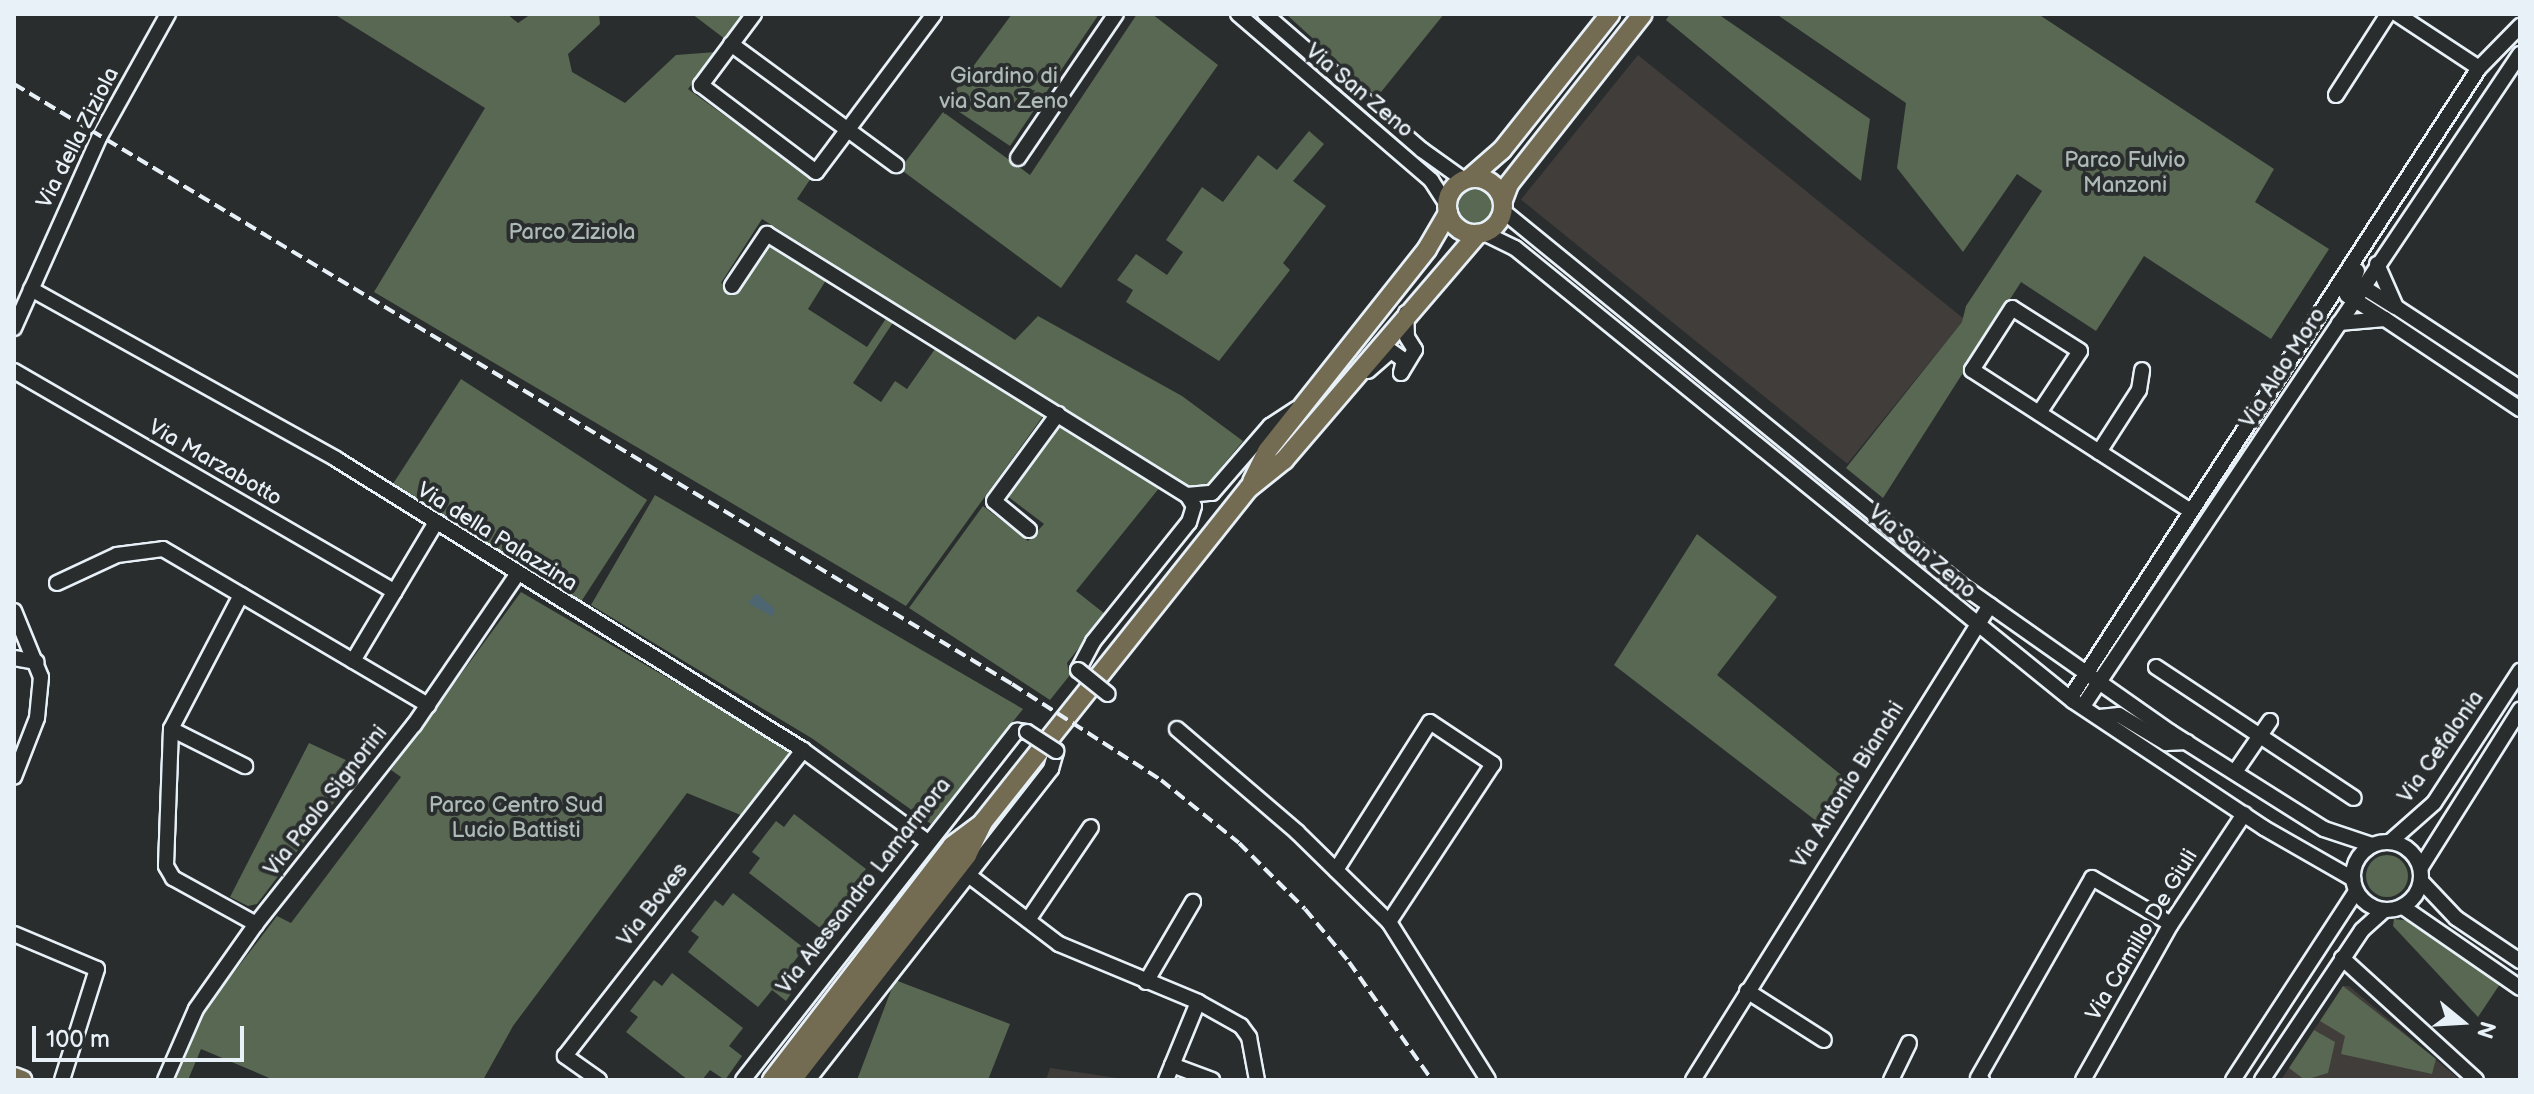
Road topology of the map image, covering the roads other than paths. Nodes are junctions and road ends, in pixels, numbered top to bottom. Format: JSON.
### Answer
{"nodes":[{"id":1,"x":168,"y":14,"type":"edge"},
{"id":2,"x":754,"y":14,"type":"edge"},
{"id":3,"x":934,"y":14,"type":"edge"},
{"id":4,"x":1116,"y":14,"type":"edge"},
{"id":5,"x":1238,"y":14,"type":"edge"},
{"id":6,"x":1265,"y":14,"type":"edge"},
{"id":7,"x":1610,"y":14,"type":"edge"},
{"id":8,"x":1643,"y":14,"type":"edge"},
{"id":9,"x":2388,"y":14,"type":"edge"},
{"id":10,"x":2397,"y":14,"type":"edge"},
{"id":11,"x":2520,"y":26,"type":"edge"},
{"id":12,"x":731,"y":44,"type":"junction"},
{"id":13,"x":2494,"y":48,"type":"junction"},
{"id":14,"x":2517,"y":60,"type":"edge"},
{"id":15,"x":2479,"y":68,"type":"junction"},
{"id":16,"x":2336,"y":95,"type":"dead end"},
{"id":17,"x":848,"y":128,"type":"junction"},
{"id":18,"x":1018,"y":158,"type":"dead end"},
{"id":19,"x":896,"y":165,"type":"dead end"},
{"id":20,"x":1468,"y":178,"type":"junction"},
{"id":21,"x":1503,"y":206,"type":"junction"},
{"id":22,"x":1447,"y":209,"type":"junction"},
{"id":23,"x":1481,"y":234,"type":"junction"},
{"id":24,"x":2377,"y":264,"type":"junction"},
{"id":25,"x":732,"y":286,"type":"dead end"},
{"id":26,"x":2352,"y":286,"type":"junction"},
{"id":27,"x":31,"y":289,"type":"junction"},
{"id":28,"x":19,"y":301,"type":"edge"},
{"id":29,"x":2396,"y":307,"type":"junction"},
{"id":30,"x":1407,"y":313,"type":"junction"},
{"id":31,"x":2385,"y":319,"type":"junction"},
{"id":32,"x":2339,"y":323,"type":"junction"},
{"id":33,"x":14,"y":328,"type":"edge"},
{"id":34,"x":2142,"y":370,"type":"dead end"},
{"id":35,"x":14,"y":371,"type":"edge"},
{"id":36,"x":1354,"y":379,"type":"junction"},
{"id":37,"x":2520,"y":388,"type":"edge"},
{"id":38,"x":1303,"y":404,"type":"junction"},
{"id":39,"x":2520,"y":409,"type":"edge"},
{"id":40,"x":2039,"y":413,"type":"junction"},
{"id":41,"x":1058,"y":414,"type":"junction"},
{"id":42,"x":2099,"y":452,"type":"junction"},
{"id":43,"x":1249,"y":488,"type":"junction"},
{"id":44,"x":1187,"y":495,"type":"junction"},
{"id":45,"x":2191,"y":511,"type":"junction"},
{"id":46,"x":435,"y":524,"type":"junction"},
{"id":47,"x":1029,"y":530,"type":"dead end"},
{"id":48,"x":516,"y":576,"type":"junction"},
{"id":49,"x":57,"y":583,"type":"dead end"},
{"id":50,"x":395,"y":592,"type":"junction"},
{"id":51,"x":241,"y":595,"type":"junction"},
{"id":52,"x":1990,"y":605,"type":"junction"},
{"id":53,"x":14,"y":611,"type":"edge"},
{"id":54,"x":1975,"y":624,"type":"junction"},
{"id":55,"x":14,"y":658,"type":"edge"},
{"id":56,"x":353,"y":661,"type":"junction"},
{"id":57,"x":37,"y":662,"type":"junction"},
{"id":58,"x":2156,"y":667,"type":"dead end"},
{"id":59,"x":2520,"y":671,"type":"edge"},
{"id":60,"x":2084,"y":672,"type":"junction"},
{"id":61,"x":2101,"y":684,"type":"junction"},
{"id":62,"x":1108,"y":694,"type":"dead end"},
{"id":63,"x":2077,"y":702,"type":"junction"},
{"id":64,"x":428,"y":705,"type":"junction"},
{"id":65,"x":2520,"y":710,"type":"edge"},
{"id":66,"x":2100,"y":717,"type":"junction"},
{"id":67,"x":2270,"y":721,"type":"dead end"},
{"id":68,"x":171,"y":729,"type":"junction"},
{"id":69,"x":1177,"y":729,"type":"dead end"},
{"id":70,"x":2260,"y":736,"type":"junction"},
{"id":71,"x":2187,"y":742,"type":"junction"},
{"id":72,"x":803,"y":750,"type":"junction"},
{"id":73,"x":245,"y":766,"type":"dead end"},
{"id":74,"x":2235,"y":772,"type":"junction"},
{"id":75,"x":14,"y":777,"type":"edge"},
{"id":76,"x":2354,"y":798,"type":"dead end"},
{"id":77,"x":2244,"y":814,"type":"junction"},
{"id":78,"x":983,"y":822,"type":"junction"},
{"id":79,"x":1091,"y":827,"type":"dead end"},
{"id":80,"x":2391,"y":841,"type":"junction"},
{"id":81,"x":928,"y":842,"type":"junction"},
{"id":82,"x":2372,"y":845,"type":"junction"},
{"id":83,"x":1336,"y":870,"type":"junction"},
{"id":84,"x":967,"y":874,"type":"junction"},
{"id":85,"x":2421,"y":874,"type":"junction"},
{"id":86,"x":2355,"y":885,"type":"junction"},
{"id":87,"x":1193,"y":902,"type":"dead end"},
{"id":88,"x":2403,"y":907,"type":"junction"},
{"id":89,"x":2384,"y":910,"type":"junction"},
{"id":90,"x":1028,"y":920,"type":"junction"},
{"id":91,"x":1389,"y":922,"type":"junction"},
{"id":92,"x":256,"y":924,"type":"junction"},
{"id":93,"x":2171,"y":924,"type":"junction"},
{"id":94,"x":14,"y":934,"type":"edge"},
{"id":95,"x":2342,"y":958,"type":"junction"},
{"id":96,"x":2520,"y":961,"type":"edge"},
{"id":97,"x":1146,"y":982,"type":"junction"},
{"id":98,"x":2520,"y":988,"type":"edge"},
{"id":99,"x":1747,"y":991,"type":"junction"},
{"id":100,"x":1198,"y":1002,"type":"junction"},
{"id":101,"x":1824,"y":1040,"type":"dead end"},
{"id":102,"x":1909,"y":1043,"type":"dead end"},
{"id":103,"x":1172,"y":1065,"type":"junction"},
{"id":104,"x":14,"y":1077,"type":"edge"},
{"id":105,"x":1980,"y":1079,"type":"edge"},
{"id":106,"x":22,"y":1080,"type":"edge"},
{"id":107,"x":62,"y":1080,"type":"edge"},
{"id":108,"x":165,"y":1080,"type":"edge"},
{"id":109,"x":599,"y":1080,"type":"edge"},
{"id":110,"x":743,"y":1080,"type":"edge"},
{"id":111,"x":772,"y":1080,"type":"edge"},
{"id":112,"x":792,"y":1080,"type":"edge"},
{"id":113,"x":808,"y":1080,"type":"edge"},
{"id":114,"x":1166,"y":1080,"type":"edge"},
{"id":115,"x":1212,"y":1080,"type":"edge"},
{"id":116,"x":1257,"y":1080,"type":"edge"},
{"id":117,"x":1488,"y":1080,"type":"edge"},
{"id":118,"x":1693,"y":1080,"type":"edge"},
{"id":119,"x":1891,"y":1080,"type":"edge"},
{"id":120,"x":2083,"y":1080,"type":"edge"},
{"id":121,"x":2233,"y":1080,"type":"edge"},
{"id":122,"x":2262,"y":1080,"type":"edge"},
{"id":123,"x":2476,"y":1080,"type":"edge"}],
"edges":[{"from":1,"to":27,"type":"street","name":"Via della Ziziola"},
{"from":2,"to":12,"type":"street"},
{"from":3,"to":17,"type":"street"},
{"from":4,"to":18,"type":"street"},
{"from":5,"to":22,"type":"street","name":"Via San Zeno"},
{"from":6,"to":20,"type":"street","name":"Via San Zeno"},
{"from":7,"to":20,"type":"main road"},
{"from":8,"to":21,"type":"main road"},
{"from":9,"to":16,"type":"street"},
{"from":10,"to":15,"type":"street"},
{"from":11,"to":13,"type":"street","name":"Via Aldo Moro"},
{"from":12,"to":17,"type":"street"},
{"from":12,"to":17,"type":"street"},
{"from":13,"to":14,"type":"street"},
{"from":13,"to":15,"type":"street","name":"Via Aldo Moro"},
{"from":14,"to":24,"type":"street","name":"Via Aldo Moro"},
{"from":15,"to":26,"type":"street","name":"Via Aldo Moro"},
{"from":17,"to":19,"type":"street"},
{"from":20,"to":21,"type":"main road"},
{"from":20,"to":22,"type":"main road"},
{"from":21,"to":23,"type":"main road"},
{"from":21,"to":52,"type":"street","name":"Via San Zeno"},
{"from":22,"to":23,"type":"main road"},
{"from":22,"to":38,"type":"main road","name":"Via Alessandro Lamarmora"},
{"from":23,"to":30,"type":"main road","name":"Via Alessandro Lamarmora"},
{"from":23,"to":54,"type":"street","name":"Via San Zeno"},
{"from":24,"to":26,"type":"street","name":"Via Aldo Moro"},
{"from":24,"to":29,"type":"street"},
{"from":25,"to":41,"type":"street"},
{"from":26,"to":29,"type":"street"},
{"from":26,"to":31,"type":"street"},
{"from":26,"to":32,"type":"street","name":"Via Aldo Moro"},
{"from":26,"to":45,"type":"street","name":"Via Aldo Moro"},
{"from":27,"to":28,"type":"street","name":"Via della Ziziola"},
{"from":27,"to":46,"type":"street","name":"Via della Palazzina"},
{"from":28,"to":33,"type":"street","name":"Via della Ziziola"},
{"from":29,"to":37,"type":"street"},
{"from":30,"to":36,"type":"main road","name":"Via Alessandro Lamarmora"},
{"from":30,"to":36,"type":"street","name":"Via Alessandro Lamarmora"},
{"from":31,"to":32,"type":"street"},
{"from":31,"to":39,"type":"street"},
{"from":32,"to":61,"type":"street","name":"Via Aldo Moro"},
{"from":34,"to":42,"type":"street"},
{"from":35,"to":50,"type":"street","name":"Via Marzabotto"},
{"from":36,"to":43,"type":"main road","name":"Via Alessandro Lamarmora"},
{"from":38,"to":43,"type":"main road","name":"Via Alessandro Lamarmora"},
{"from":38,"to":44,"type":"street","name":"Via Alessandro Lamarmora"},
{"from":40,"to":40,"type":"street"},
{"from":40,"to":42,"type":"street"},
{"from":41,"to":44,"type":"street"},
{"from":41,"to":47,"type":"street"},
{"from":42,"to":45,"type":"street"},
{"from":43,"to":78,"type":"main road","name":"Via Alessandro Lamarmora"},
{"from":44,"to":62,"type":"street","bridge":true},
{"from":45,"to":60,"type":"street","name":"Via Aldo Moro"},
{"from":46,"to":48,"type":"street","name":"Via della Palazzina"},
{"from":46,"to":50,"type":"street"},
{"from":48,"to":64,"type":"street","name":"Via Paolo Signorini"},
{"from":48,"to":72,"type":"street","name":"Via della Palazzina"},
{"from":49,"to":51,"type":"street"},
{"from":50,"to":56,"type":"street"},
{"from":51,"to":56,"type":"street"},
{"from":51,"to":68,"type":"street"},
{"from":52,"to":54,"type":"street","name":"Via Antonio Bianchi"},
{"from":52,"to":60,"type":"street","name":"Via San Zeno"},
{"from":53,"to":57,"type":"street"},
{"from":54,"to":63,"type":"street","name":"Via San Zeno"},
{"from":54,"to":99,"type":"street","name":"Via Antonio Bianchi"},
{"from":55,"to":57,"type":"street"},
{"from":56,"to":64,"type":"street"},
{"from":57,"to":75,"type":"street"},
{"from":58,"to":70,"type":"street"},
{"from":59,"to":80,"type":"street","name":"Via Cefalonia"},
{"from":60,"to":61,"type":"street","name":"Via San Zeno"},
{"from":60,"to":63,"type":"street","name":"Via Aldo Moro"},
{"from":61,"to":63,"type":"street","name":"Via Aldo Moro"},
{"from":61,"to":71,"type":"street","name":"Via San Zeno"},
{"from":63,"to":66,"type":"street","name":"Via San Zeno"},
{"from":64,"to":92,"type":"street","name":"Via Paolo Signorini"},
{"from":65,"to":85,"type":"street","name":"Via Cefalonia"},
{"from":66,"to":71,"type":"street"},
{"from":66,"to":77,"type":"street","name":"Via San Zeno"},
{"from":67,"to":70,"type":"street"},
{"from":68,"to":73,"type":"street"},
{"from":68,"to":92,"type":"street"},
{"from":69,"to":83,"type":"street"},
{"from":70,"to":74,"type":"street"},
{"from":70,"to":76,"type":"street"},
{"from":71,"to":74,"type":"street","name":"Via San Zeno"},
{"from":72,"to":81,"type":"street","name":"Via della Palazzina"},
{"from":72,"to":109,"type":"street","name":"Via Boves"},
{"from":74,"to":82,"type":"street","name":"Via San Zeno"},
{"from":77,"to":86,"type":"street","name":"Via San Zeno"},
{"from":77,"to":93,"type":"street","name":"Via Camillo De Giuli"},
{"from":78,"to":111,"type":"main road","name":"Via Alessandro Lamarmora"},
{"from":78,"to":112,"type":"main road","name":"Via Alessandro Lamarmora"},
{"from":79,"to":90,"type":"street"},
{"from":80,"to":82,"type":"street","name":"Via Cefalonia"},
{"from":80,"to":85,"type":"street"},
{"from":81,"to":84,"type":"street","name":"Via Alessandro Lamarmora","bridge":true},
{"from":81,"to":110,"type":"street","name":"Via Alessandro Lamarmora"},
{"from":82,"to":86,"type":"street"},
{"from":83,"to":91,"type":"street"},
{"from":83,"to":91,"type":"street"},
{"from":84,"to":90,"type":"street"},
{"from":84,"to":113,"type":"street"},
{"from":85,"to":88,"type":"street","name":"Via Cefalonia"},
{"from":85,"to":96,"type":"street"},
{"from":86,"to":89,"type":"street"},
{"from":86,"to":121,"type":"street"},
{"from":87,"to":97,"type":"street"},
{"from":88,"to":89,"type":"street"},
{"from":88,"to":98,"type":"street"},
{"from":89,"to":95,"type":"street"},
{"from":90,"to":97,"type":"street"},
{"from":91,"to":117,"type":"street"},
{"from":92,"to":108,"type":"street","name":"Via Paolo Signorini"},
{"from":93,"to":105,"type":"street"},
{"from":93,"to":120,"type":"street","name":"Via Camillo De Giuli"},
{"from":94,"to":107,"type":"street"},
{"from":95,"to":122,"type":"street"},
{"from":95,"to":123,"type":"street"},
{"from":97,"to":100,"type":"street"},
{"from":99,"to":101,"type":"street"},
{"from":99,"to":118,"type":"street","name":"Via Antonio Bianchi"},
{"from":100,"to":103,"type":"street"},
{"from":100,"to":116,"type":"street"},
{"from":102,"to":119,"type":"street"},
{"from":103,"to":114,"type":"street"},
{"from":103,"to":115,"type":"street"},
{"from":104,"to":106,"type":"main road"}]}
